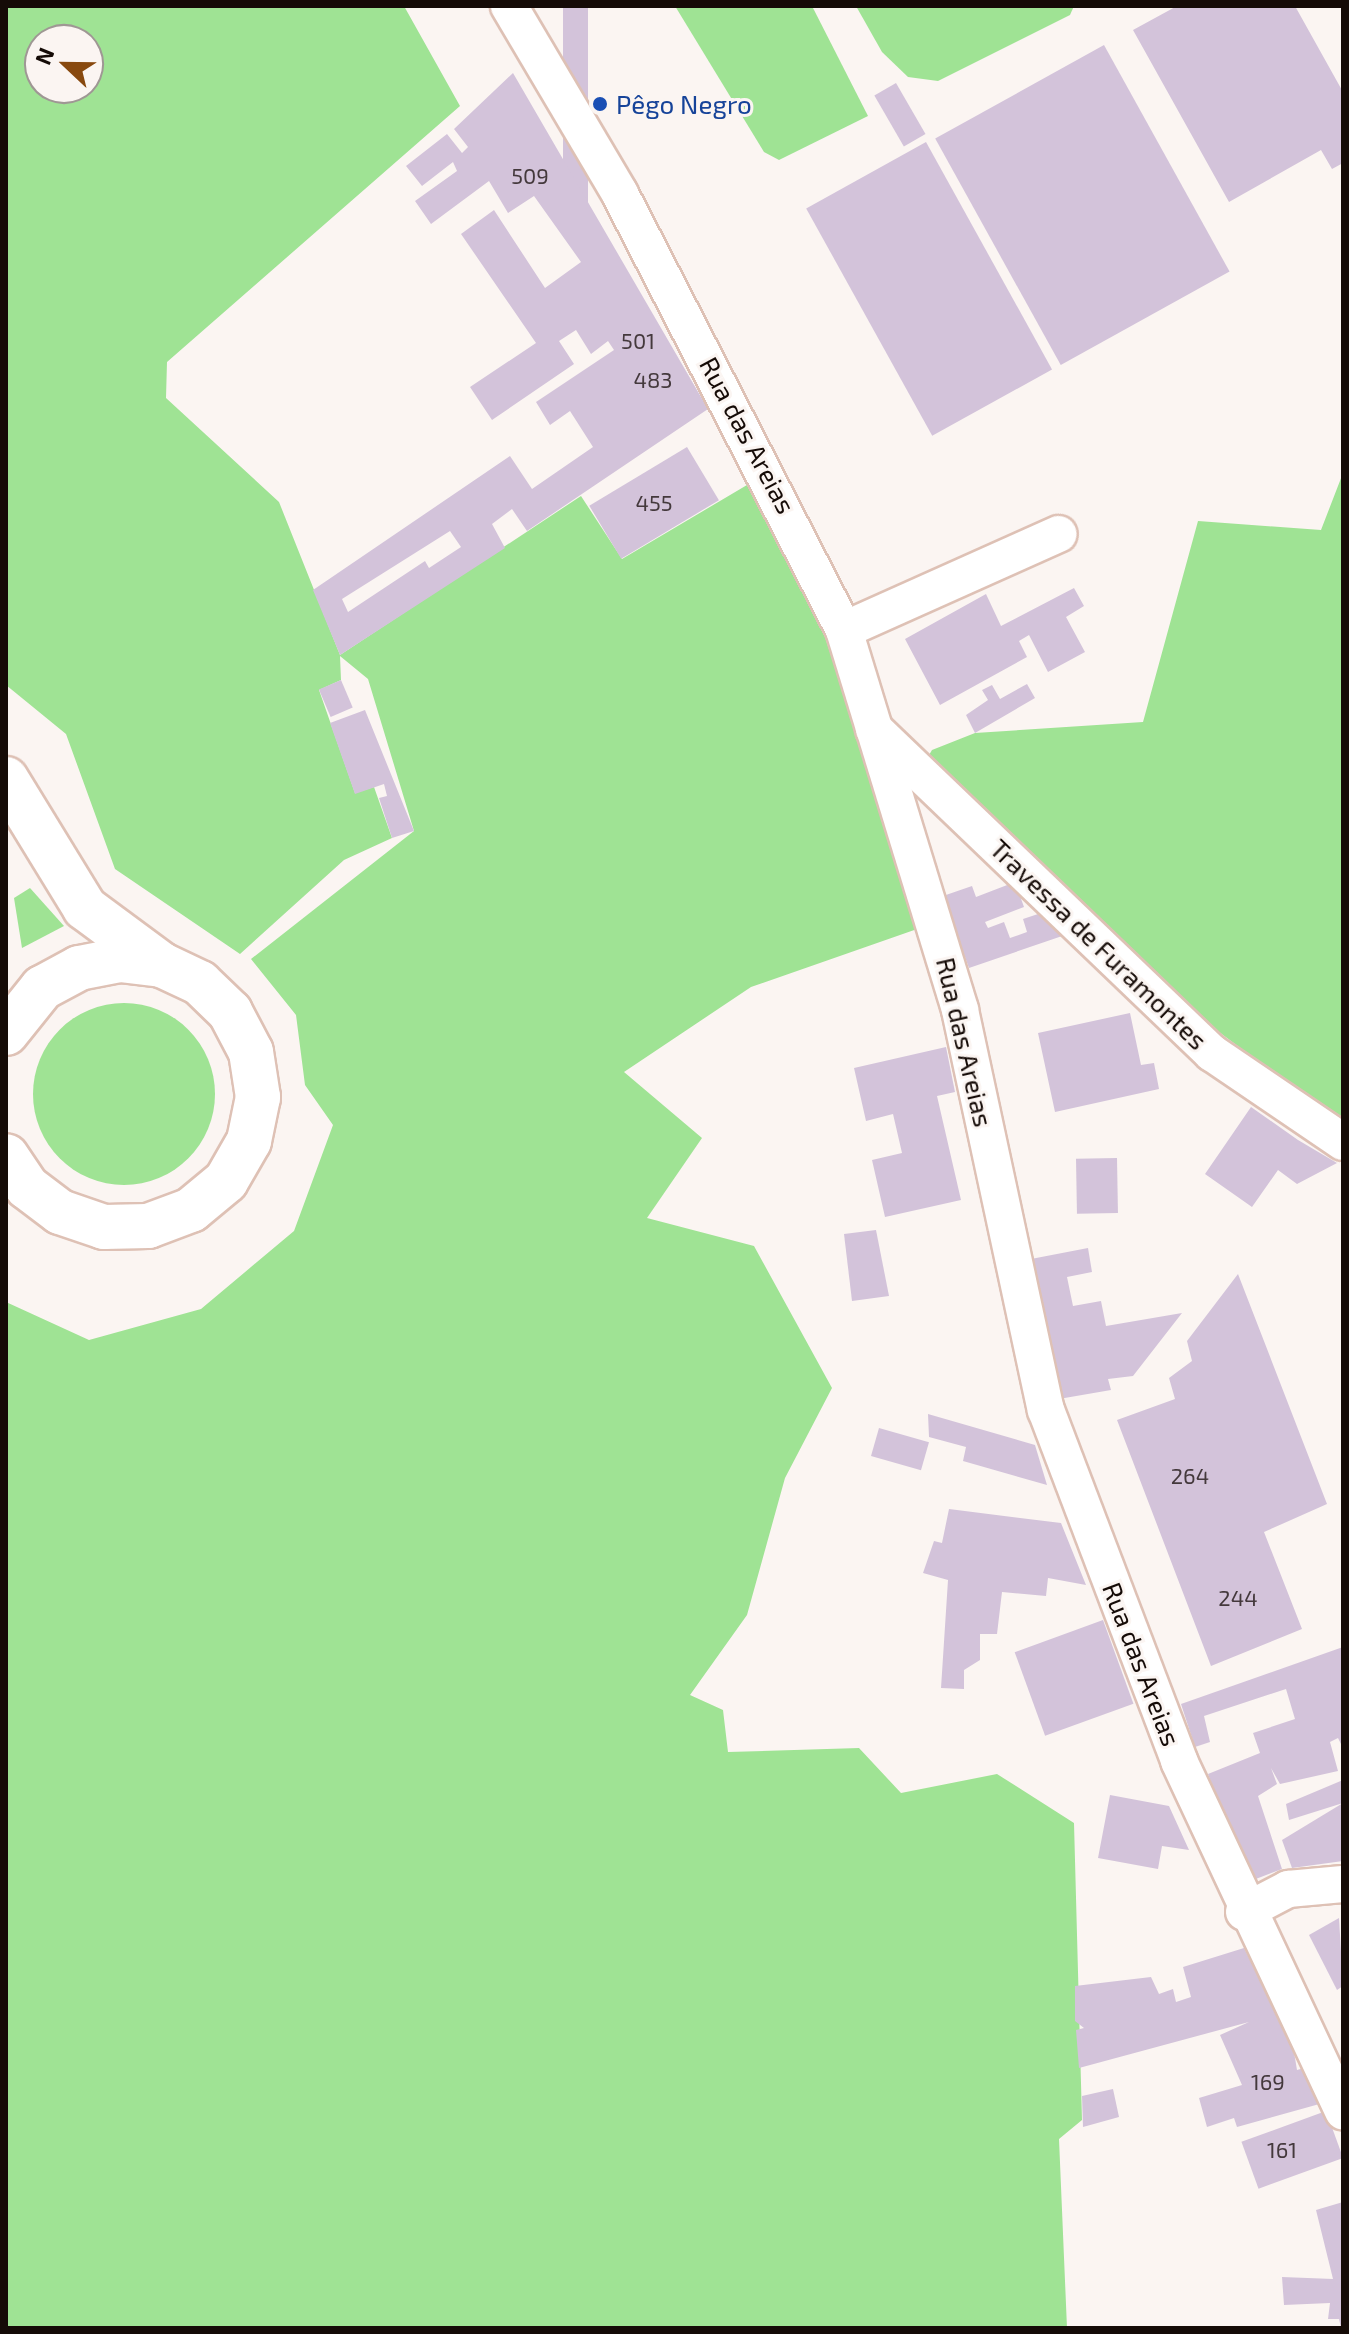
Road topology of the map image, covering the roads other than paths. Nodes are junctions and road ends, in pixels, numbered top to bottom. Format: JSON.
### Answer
{"nodes":[{"id":1,"x":509,"y":6,"type":"edge"},
{"id":2,"x":1059,"y":534,"type":"dead end"},
{"id":3,"x":844,"y":630,"type":"junction"},
{"id":4,"x":871,"y":726,"type":"junction"},
{"id":5,"x":6,"y":779,"type":"edge"},
{"id":6,"x":162,"y":965,"type":"junction"},
{"id":7,"x":9,"y":1010,"type":"edge"},
{"id":8,"x":1343,"y":1142,"type":"edge"},
{"id":9,"x":6,"y":1156,"type":"edge"},
{"id":10,"x":6,"y":1208,"type":"edge"},
{"id":11,"x":60,"y":1212,"type":"junction"},
{"id":12,"x":1343,"y":1884,"type":"edge"},
{"id":13,"x":1244,"y":1912,"type":"junction"},
{"id":14,"x":1343,"y":2111,"type":"edge"}],
"edges":[{"from":1,"to":3,"type":"street","name":"Rua das Areias"},
{"from":2,"to":3,"type":"street"},
{"from":3,"to":4,"type":"street","name":"Rua das Areias"},
{"from":4,"to":8,"type":"street","name":"Travessa de Furamontes"},
{"from":4,"to":13,"type":"street","name":"Rua das Areias"},
{"from":5,"to":6,"type":"main road"},
{"from":6,"to":7,"type":"main road"},
{"from":6,"to":11,"type":"main road"},
{"from":9,"to":11,"type":"main road"},
{"from":10,"to":11,"type":"main road"},
{"from":12,"to":13,"type":"street"},
{"from":13,"to":14,"type":"street","name":"Rua das Areias"}]}
